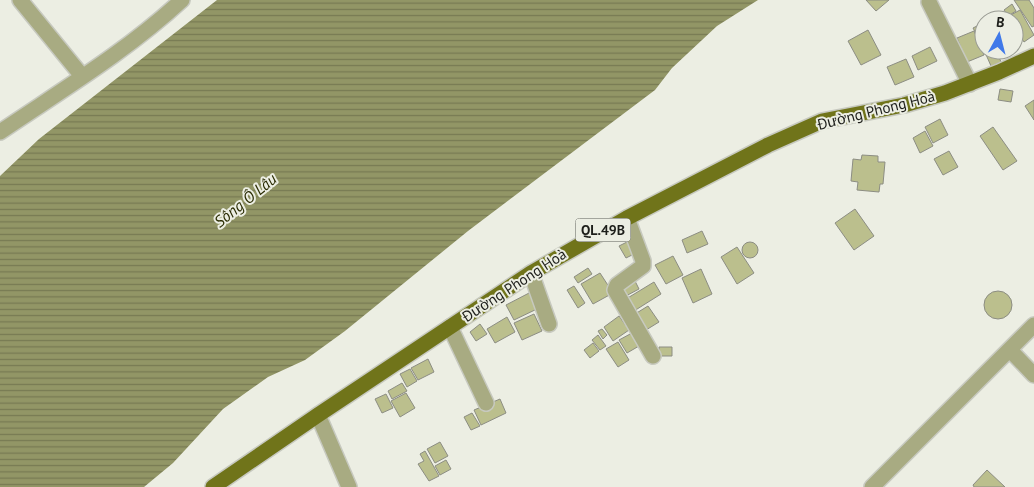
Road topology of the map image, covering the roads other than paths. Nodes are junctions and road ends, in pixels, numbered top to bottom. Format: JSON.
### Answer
{"nodes":[{"id":1,"x":182,"y":0,"type":"edge"},
{"id":2,"x":22,"y":1,"type":"edge"},
{"id":3,"x":929,"y":2,"type":"dead end"},
{"id":4,"x":1034,"y":56,"type":"edge"},
{"id":5,"x":82,"y":76,"type":"junction"},
{"id":6,"x":970,"y":84,"type":"junction"},
{"id":7,"x":0,"y":132,"type":"edge"},
{"id":8,"x":627,"y":218,"type":"junction"},
{"id":9,"x":531,"y":273,"type":"junction"},
{"id":10,"x":550,"y":324,"type":"dead end"},
{"id":11,"x":1034,"y":325,"type":"edge"},
{"id":12,"x":450,"y":326,"type":"junction"},
{"id":13,"x":1010,"y":350,"type":"junction"},
{"id":14,"x":653,"y":356,"type":"dead end"},
{"id":15,"x":1034,"y":376,"type":"edge"},
{"id":16,"x":486,"y":403,"type":"dead end"},
{"id":17,"x":318,"y":415,"type":"junction"},
{"id":18,"x":213,"y":487,"type":"edge"},
{"id":19,"x":349,"y":487,"type":"edge"},
{"id":20,"x":872,"y":487,"type":"edge"}],
"edges":[{"from":1,"to":5,"type":"street"},
{"from":2,"to":5,"type":"street"},
{"from":3,"to":6,"type":"street"},
{"from":4,"to":6,"type":"main road","name":"Đường Phong Hoà","number":"QL.49B"},
{"from":5,"to":7,"type":"street"},
{"from":6,"to":8,"type":"main road","name":"Đường Phong Hoà","number":"QL.49B"},
{"from":8,"to":9,"type":"main road","name":"Đường Phong Hoà","number":"QL.49B"},
{"from":8,"to":14,"type":"street"},
{"from":9,"to":10,"type":"street"},
{"from":9,"to":12,"type":"main road","name":"Đường Phong Hoà","number":"QL.49B"},
{"from":11,"to":13,"type":"street"},
{"from":12,"to":16,"type":"street"},
{"from":12,"to":17,"type":"main road","name":"Đường Phong Hoà","number":"QL.49B"},
{"from":13,"to":15,"type":"street"},
{"from":13,"to":20,"type":"street"},
{"from":17,"to":18,"type":"main road","name":"Đường Phong Hoà","number":"QL.49B"},
{"from":17,"to":19,"type":"street"}]}
